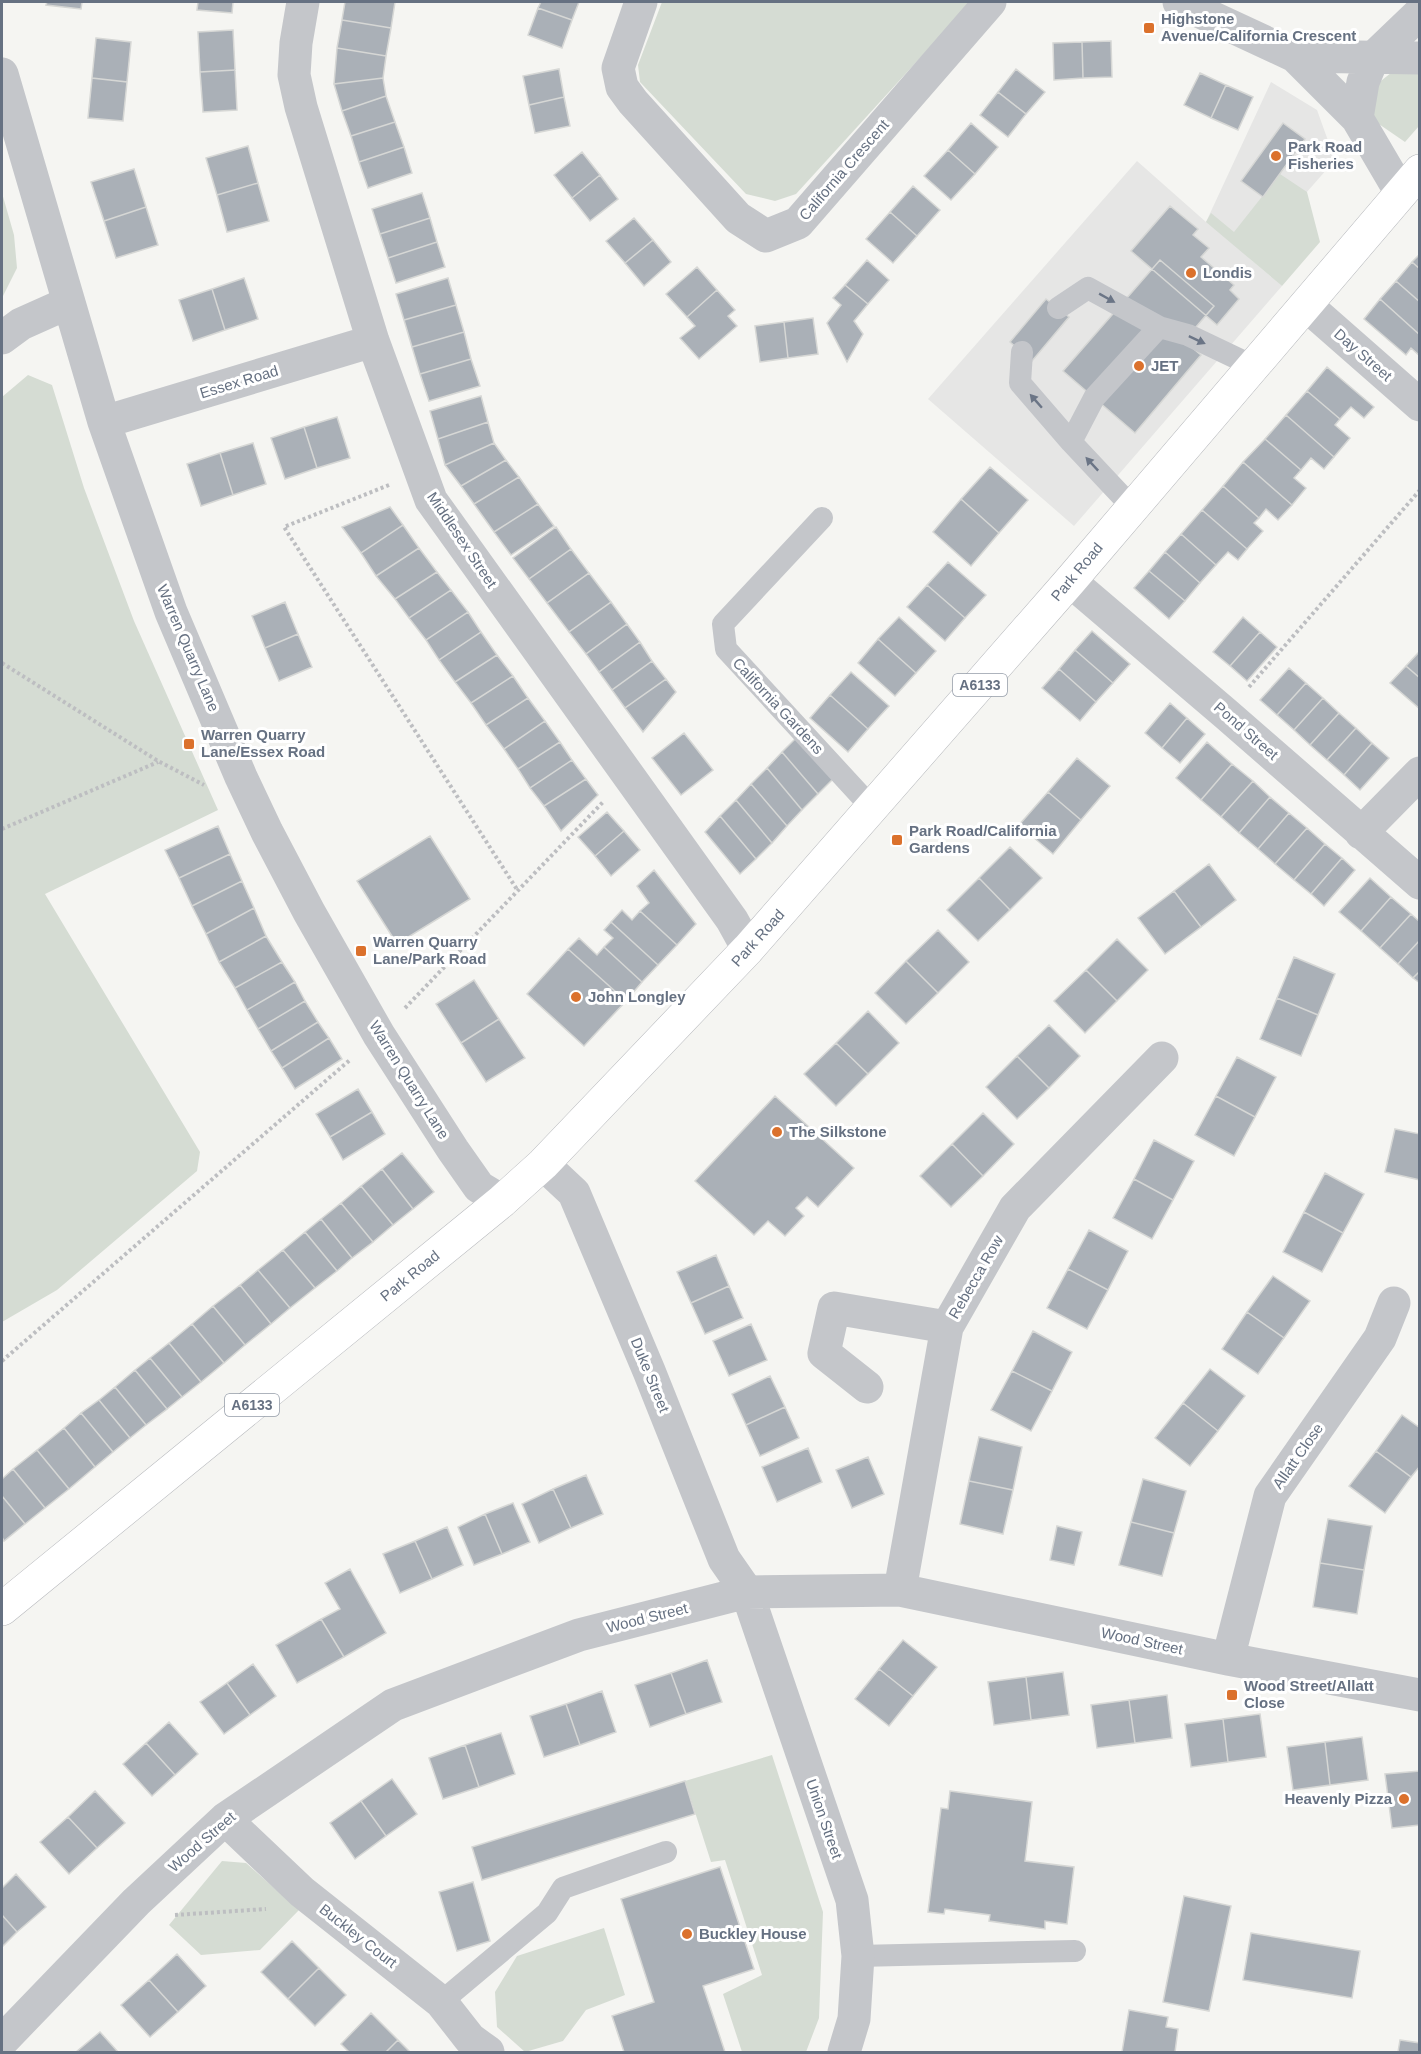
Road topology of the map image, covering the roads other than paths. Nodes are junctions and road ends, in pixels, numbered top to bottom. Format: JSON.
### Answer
{"nodes":[{"id":1,"x":303,"y":2,"type":"edge"},
{"id":2,"x":641,"y":2,"type":"edge"},
{"id":3,"x":990,"y":2,"type":"edge"},
{"id":4,"x":1179,"y":2,"type":"edge"},
{"id":5,"x":1419,"y":13,"type":"edge"},
{"id":6,"x":1295,"y":56,"type":"junction"},
{"id":7,"x":1373,"y":58,"type":"junction"},
{"id":8,"x":1419,"y":58,"type":"edge"},
{"id":9,"x":2,"y":74,"type":"edge"},
{"id":10,"x":1357,"y":118,"type":"junction"},
{"id":11,"x":1410,"y":182,"type":"edge"},
{"id":12,"x":68,"y":303,"type":"junction"},
{"id":13,"x":1306,"y":305,"type":"junction"},
{"id":14,"x":1058,"y":308,"type":"dead end"},
{"id":15,"x":1159,"y":327,"type":"junction"},
{"id":16,"x":2,"y":338,"type":"edge"},
{"id":17,"x":374,"y":341,"type":"junction"},
{"id":18,"x":1022,"y":352,"type":"dead end"},
{"id":19,"x":1253,"y":366,"type":"junction"},
{"id":20,"x":1419,"y":405,"type":"edge"},
{"id":21,"x":104,"y":422,"type":"junction"},
{"id":22,"x":1071,"y":442,"type":"junction"},
{"id":23,"x":1132,"y":507,"type":"junction"},
{"id":24,"x":822,"y":518,"type":"dead end"},
{"id":25,"x":1070,"y":581,"type":"junction"},
{"id":26,"x":1419,"y":773,"type":"edge"},
{"id":27,"x":873,"y":808,"type":"junction"},
{"id":28,"x":1361,"y":833,"type":"junction"},
{"id":29,"x":1419,"y":883,"type":"edge"},
{"id":30,"x":748,"y":949,"type":"junction"},
{"id":31,"x":1162,"y":1058,"type":"dead end"},
{"id":32,"x":543,"y":1164,"type":"junction"},
{"id":33,"x":502,"y":1201,"type":"junction"},
{"id":34,"x":1394,"y":1303,"type":"dead end"},
{"id":35,"x":947,"y":1327,"type":"junction"},
{"id":36,"x":867,"y":1387,"type":"dead end"},
{"id":37,"x":900,"y":1590,"type":"junction"},
{"id":38,"x":747,"y":1592,"type":"junction"},
{"id":39,"x":2,"y":1609,"type":"edge"},
{"id":40,"x":1228,"y":1659,"type":"junction"},
{"id":41,"x":1419,"y":1695,"type":"edge"},
{"id":42,"x":225,"y":1819,"type":"junction"},
{"id":43,"x":666,"y":1852,"type":"dead end"},
{"id":44,"x":1076,"y":1952,"type":"dead end"},
{"id":45,"x":858,"y":1956,"type":"junction"},
{"id":46,"x":441,"y":2002,"type":"junction"},
{"id":47,"x":2,"y":2041,"type":"edge"},
{"id":48,"x":488,"y":2052,"type":"edge"},
{"id":49,"x":844,"y":2052,"type":"edge"}],
"edges":[{"from":1,"to":17,"type":"street","name":"Middlesex Street"},
{"from":2,"to":3,"type":"street","name":"California Crescent"},
{"from":4,"to":6,"type":"street"},
{"from":5,"to":7,"type":"street"},
{"from":6,"to":7,"type":"street"},
{"from":6,"to":10,"type":"street"},
{"from":7,"to":8,"type":"street"},
{"from":7,"to":10,"type":"street"},
{"from":9,"to":12,"type":"street","name":"Warren Quarry Lane"},
{"from":10,"to":11,"type":"street"},
{"from":11,"to":13,"type":"highway","name":"Park Road","number":"A6133"},
{"from":12,"to":16,"type":"street"},
{"from":12,"to":21,"type":"street","name":"Warren Quarry Lane"},
{"from":13,"to":19,"type":"highway","name":"Park Road","number":"A6133"},
{"from":13,"to":20,"type":"street","name":"Day Street"},
{"from":14,"to":15,"type":"lane","one_way":true},
{"from":15,"to":19,"type":"lane","one_way":true},
{"from":15,"to":22,"type":"lane"},
{"from":17,"to":21,"type":"street","name":"Essex Road"},
{"from":17,"to":30,"type":"street","name":"Middlesex Street"},
{"from":22,"to":18,"type":"lane","one_way":true},
{"from":19,"to":23,"type":"highway","name":"Park Road","number":"A6133"},
{"from":21,"to":33,"type":"street","name":"Warren Quarry Lane"},
{"from":23,"to":22,"type":"lane","one_way":true},
{"from":23,"to":25,"type":"highway","name":"Park Road","number":"A6133"},
{"from":24,"to":27,"type":"lane","name":"California Gardens"},
{"from":25,"to":27,"type":"highway","name":"Park Road","number":"A6133"},
{"from":25,"to":28,"type":"street","name":"Pond Street"},
{"from":26,"to":28,"type":"street"},
{"from":27,"to":30,"type":"highway","name":"Park Road","number":"A6133"},
{"from":28,"to":29,"type":"street","name":"Pond Street"},
{"from":30,"to":32,"type":"highway","name":"Park Road","number":"A6133"},
{"from":31,"to":35,"type":"street","name":"Rebecca Row"},
{"from":32,"to":33,"type":"highway","name":"Park Road","number":"A6133"},
{"from":32,"to":38,"type":"street","name":"Duke Street"},
{"from":33,"to":39,"type":"highway","name":"Park Road","number":"A6133"},
{"from":34,"to":40,"type":"street","name":"Allatt Close"},
{"from":35,"to":36,"type":"street"},
{"from":35,"to":37,"type":"street","name":"Rebecca Row"},
{"from":37,"to":38,"type":"street","name":"Wood Street"},
{"from":37,"to":40,"type":"street","name":"Wood Street"},
{"from":38,"to":42,"type":"street","name":"Wood Street"},
{"from":38,"to":45,"type":"street","name":"Union Street"},
{"from":40,"to":41,"type":"street","name":"Wood Street"},
{"from":42,"to":46,"type":"street","name":"Buckley Court"},
{"from":42,"to":47,"type":"street","name":"Wood Street"},
{"from":43,"to":46,"type":"lane"},
{"from":44,"to":45,"type":"lane"},
{"from":45,"to":49,"type":"street","name":"Union Street"},
{"from":46,"to":48,"type":"street","name":"Buckley Court"}]}
